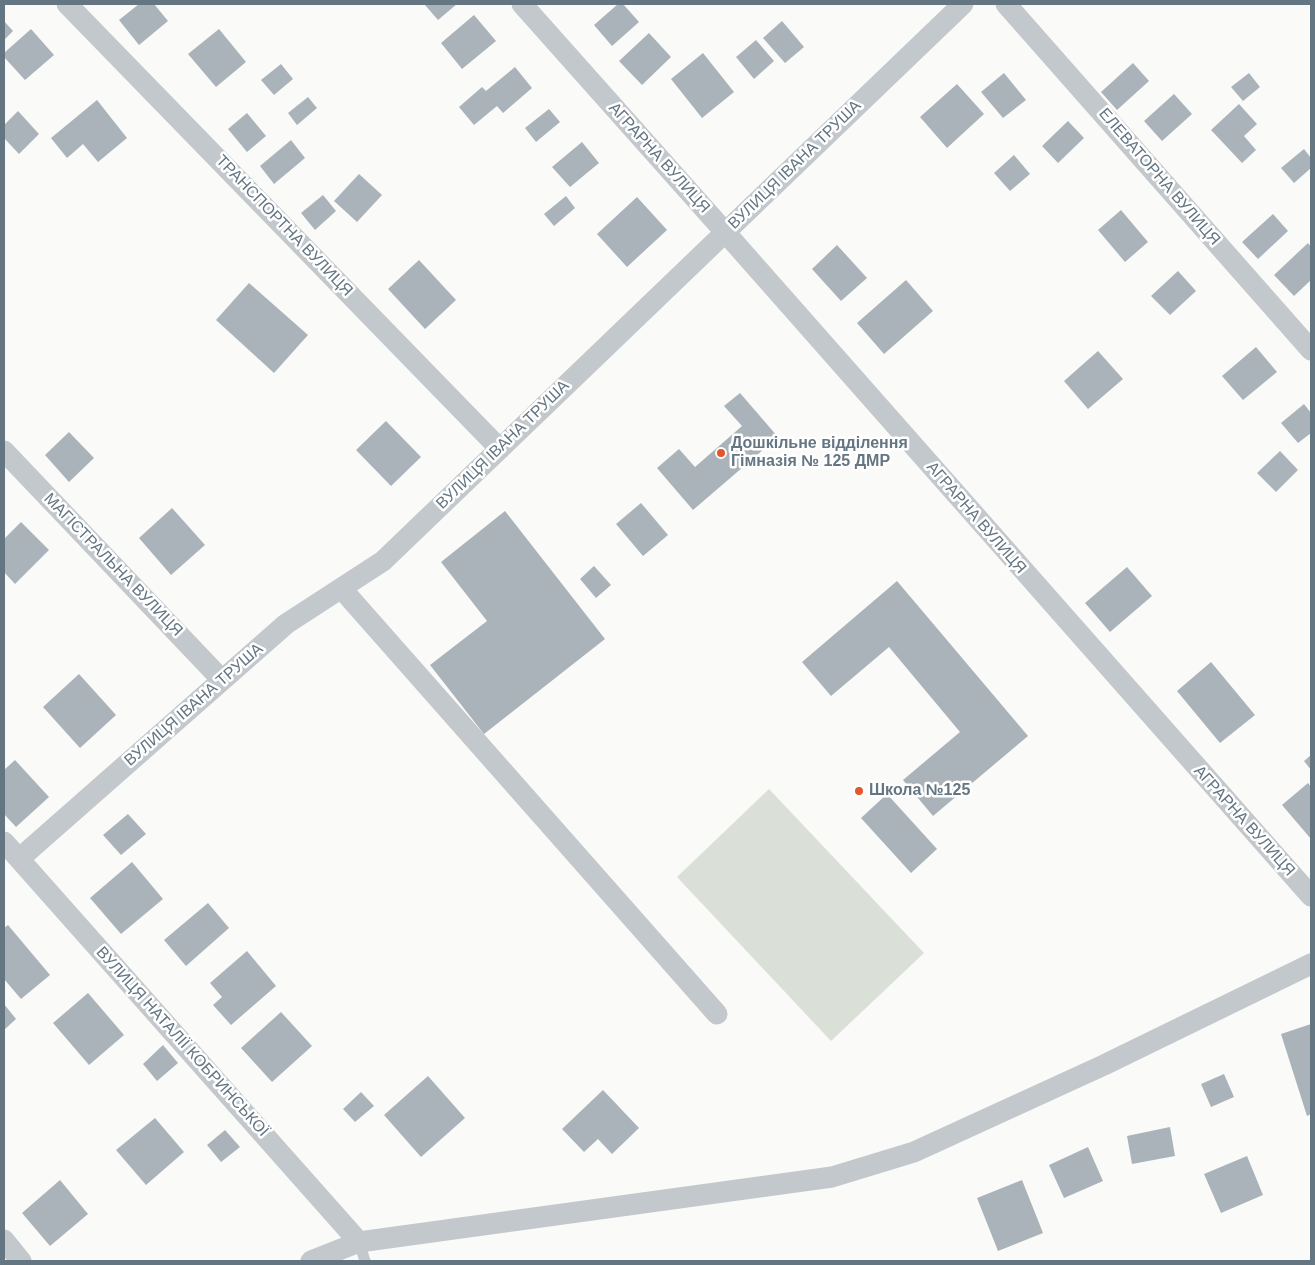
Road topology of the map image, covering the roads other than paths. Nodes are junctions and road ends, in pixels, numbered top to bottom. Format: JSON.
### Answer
{"nodes":[{"id":1,"x":67,"y":4,"type":"edge"},
{"id":2,"x":522,"y":4,"type":"edge"},
{"id":3,"x":963,"y":4,"type":"edge"},
{"id":4,"x":1006,"y":4,"type":"edge"},
{"id":5,"x":725,"y":232,"type":"junction"},
{"id":6,"x":1311,"y":350,"type":"edge"},
{"id":7,"x":500,"y":448,"type":"junction"},
{"id":8,"x":4,"y":451,"type":"edge"},
{"id":9,"x":341,"y":588,"type":"junction"},
{"id":10,"x":222,"y":680,"type":"junction"},
{"id":11,"x":4,"y":842,"type":"edge"},
{"id":12,"x":19,"y":858,"type":"junction"},
{"id":13,"x":1311,"y":896,"type":"edge"},
{"id":14,"x":1311,"y":964,"type":"edge"},
{"id":15,"x":716,"y":1014,"type":"dead end"},
{"id":16,"x":4,"y":1240,"type":"edge"},
{"id":17,"x":362,"y":1252,"type":"edge"},
{"id":18,"x":21,"y":1261,"type":"edge"},
{"id":19,"x":311,"y":1261,"type":"edge"}],
"edges":[{"from":1,"to":7,"type":"street","name":"ТРАНСПОРТНА ВУЛИЦЯ"},
{"from":2,"to":5,"type":"street","name":"АГРАРНА ВУЛИЦЯ"},
{"from":3,"to":5,"type":"street","name":"ВУЛИЦЯ ІВАНА ТРУША"},
{"from":4,"to":6,"type":"street","name":"ЕЛЕВАТОРНА ВУЛИЦЯ"},
{"from":5,"to":7,"type":"street","name":"ВУЛИЦЯ ІВАНА ТРУША"},
{"from":5,"to":13,"type":"street","name":"АГРАРНА ВУЛИЦЯ"},
{"from":7,"to":9,"type":"street","name":"ВУЛИЦЯ ІВАНА ТРУША"},
{"from":8,"to":10,"type":"street","name":"МАГІСТРАЛЬНА ВУЛИЦЯ"},
{"from":9,"to":10,"type":"street","name":"ВУЛИЦЯ ІВАНА ТРУША"},
{"from":9,"to":15,"type":"street"},
{"from":10,"to":12,"type":"street","name":"ВУЛИЦЯ ІВАНА ТРУША"},
{"from":11,"to":12,"type":"street","name":"ВУЛИЦЯ НАТАЛІЇ КОБРИНСЬКОЇ"},
{"from":12,"to":17,"type":"street","name":"ВУЛИЦЯ НАТАЛІЇ КОБРИНСЬКОЇ"},
{"from":14,"to":17,"type":"street"},
{"from":16,"to":18,"type":"street"},
{"from":17,"to":19,"type":"street"}]}
